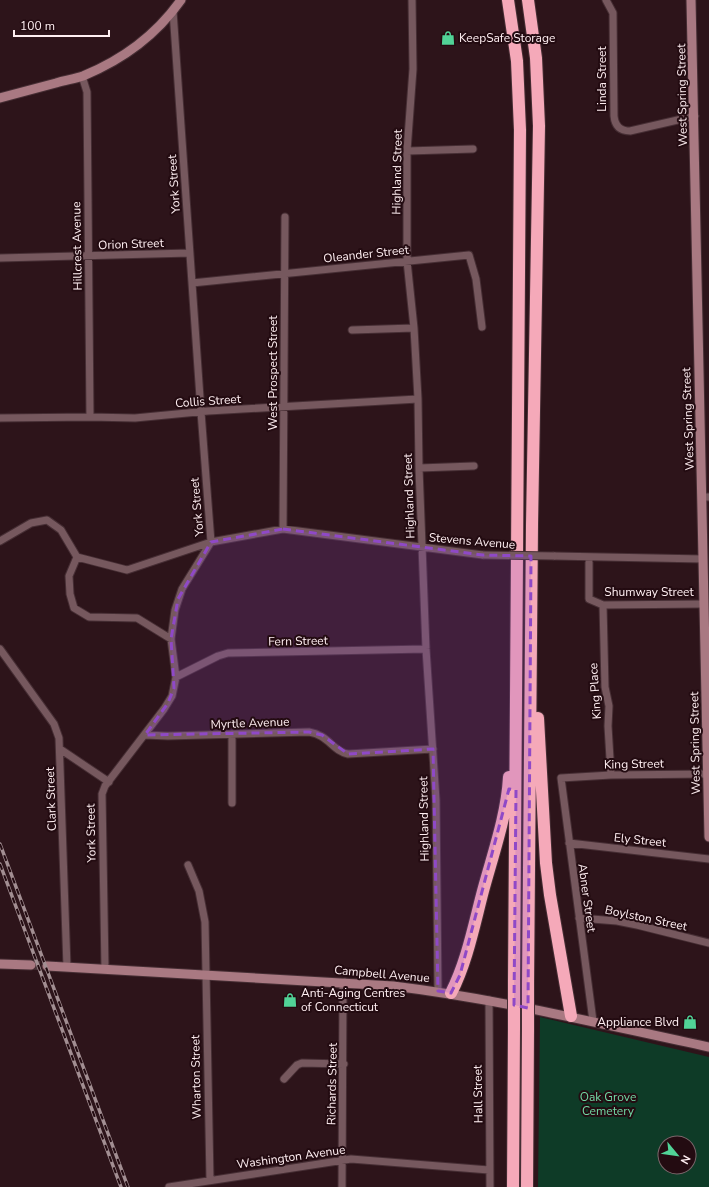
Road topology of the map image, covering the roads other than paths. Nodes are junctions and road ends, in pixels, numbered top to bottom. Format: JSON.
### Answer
{"nodes":[{"id":1,"x":181,"y":0,"type":"edge"},
{"id":2,"x":412,"y":0,"type":"edge"},
{"id":3,"x":508,"y":0,"type":"edge"},
{"id":4,"x":528,"y":0,"type":"edge"},
{"id":5,"x":606,"y":0,"type":"edge"},
{"id":6,"x":691,"y":0,"type":"edge"},
{"id":7,"x":173,"y":11,"type":"junction"},
{"id":8,"x":82,"y":76,"type":"junction"},
{"id":9,"x":0,"y":98,"type":"edge"},
{"id":10,"x":695,"y":116,"type":"junction"},
{"id":11,"x":473,"y":149,"type":"dead end"},
{"id":12,"x":407,"y":151,"type":"junction"},
{"id":13,"x":285,"y":217,"type":"dead end"},
{"id":14,"x":190,"y":253,"type":"junction"},
{"id":15,"x":88,"y":257,"type":"junction"},
{"id":16,"x":0,"y":258,"type":"edge"},
{"id":17,"x":407,"y":261,"type":"junction"},
{"id":18,"x":284,"y":274,"type":"junction"},
{"id":19,"x":192,"y":283,"type":"junction"},
{"id":20,"x":414,"y":328,"type":"junction"},
{"id":21,"x":482,"y":328,"type":"dead end"},
{"id":22,"x":352,"y":330,"type":"dead end"},
{"id":23,"x":418,"y":398,"type":"junction"},
{"id":24,"x":285,"y":407,"type":"junction"},
{"id":25,"x":201,"y":412,"type":"junction"},
{"id":26,"x":90,"y":417,"type":"junction"},
{"id":27,"x":0,"y":418,"type":"edge"},
{"id":28,"x":474,"y":466,"type":"dead end"},
{"id":29,"x":419,"y":468,"type":"junction"},
{"id":30,"x":706,"y":497,"type":"edge"},
{"id":31,"x":283,"y":528,"type":"junction"},
{"id":32,"x":0,"y":542,"type":"edge"},
{"id":33,"x":211,"y":542,"type":"junction"},
{"id":34,"x":423,"y":548,"type":"junction"},
{"id":35,"x":76,"y":557,"type":"junction"},
{"id":36,"x":589,"y":557,"type":"junction"},
{"id":37,"x":703,"y":559,"type":"junction"},
{"id":38,"x":531,"y":595,"type":"junction"},
{"id":39,"x":704,"y":604,"type":"junction"},
{"id":40,"x":603,"y":605,"type":"junction"},
{"id":41,"x":171,"y":639,"type":"junction"},
{"id":42,"x":0,"y":648,"type":"edge"},
{"id":43,"x":426,"y":649,"type":"junction"},
{"id":44,"x":517,"y":662,"type":"junction"},
{"id":45,"x":176,"y":677,"type":"junction"},
{"id":46,"x":232,"y":734,"type":"junction"},
{"id":47,"x":145,"y":735,"type":"junction"},
{"id":48,"x":60,"y":749,"type":"junction"},
{"id":49,"x":433,"y":749,"type":"junction"},
{"id":50,"x":707,"y":774,"type":"junction"},
{"id":51,"x":611,"y":775,"type":"junction"},
{"id":52,"x":561,"y":778,"type":"joint"},
{"id":53,"x":109,"y":782,"type":"junction"},
{"id":54,"x":232,"y":803,"type":"dead end"},
{"id":55,"x":709,"y":837,"type":"edge"},
{"id":56,"x":569,"y":843,"type":"junction"},
{"id":57,"x":709,"y":859,"type":"edge"},
{"id":58,"x":188,"y":865,"type":"dead end"},
{"id":59,"x":579,"y":918,"type":"junction"},
{"id":60,"x":709,"y":943,"type":"edge"},
{"id":61,"x":0,"y":964,"type":"edge"},
{"id":62,"x":31,"y":965,"type":"tunnel mouth"},
{"id":63,"x":48,"y":966,"type":"tunnel mouth"},
{"id":64,"x":67,"y":967,"type":"junction"},
{"id":65,"x":105,"y":969,"type":"junction"},
{"id":66,"x":205,"y":974,"type":"junction"},
{"id":67,"x":345,"y":982,"type":"junction"},
{"id":68,"x":438,"y":991,"type":"junction"},
{"id":69,"x":451,"y":993,"type":"junction"},
{"id":70,"x":489,"y":1000,"type":"junction"},
{"id":71,"x":572,"y":1016,"type":"junction"},
{"id":72,"x":593,"y":1021,"type":"junction"},
{"id":73,"x":709,"y":1047,"type":"edge"},
{"id":74,"x":344,"y":1064,"type":"junction"},
{"id":75,"x":284,"y":1079,"type":"dead end"},
{"id":76,"x":342,"y":1161,"type":"junction"},
{"id":77,"x":489,"y":1170,"type":"junction"},
{"id":78,"x":210,"y":1180,"type":"junction"},
{"id":79,"x":169,"y":1187,"type":"edge"},
{"id":80,"x":342,"y":1187,"type":"edge"},
{"id":81,"x":490,"y":1187,"type":"edge"},
{"id":82,"x":513,"y":1187,"type":"edge"},
{"id":83,"x":527,"y":1187,"type":"edge"}],
"edges":[{"from":1,"to":7,"type":"main road"},
{"from":2,"to":12,"type":"street","name":"Highland Street"},
{"from":3,"to":44,"type":"highway"},
{"from":4,"to":38,"type":"highway"},
{"from":5,"to":10,"type":"street","name":"Linda Street"},
{"from":6,"to":10,"type":"main road","name":"West Spring Street"},
{"from":7,"to":8,"type":"main road"},
{"from":7,"to":14,"type":"street","name":"York Street"},
{"from":8,"to":9,"type":"main road"},
{"from":8,"to":15,"type":"street","name":"Hillcrest Avenue"},
{"from":10,"to":30,"type":"main road","name":"West Spring Street"},
{"from":11,"to":12,"type":"street"},
{"from":12,"to":17,"type":"street","name":"Highland Street"},
{"from":13,"to":18,"type":"street","name":"West Prospect Street"},
{"from":14,"to":15,"type":"street","name":"Orion Street"},
{"from":14,"to":19,"type":"street","name":"York Street"},
{"from":15,"to":16,"type":"street","name":"Orion Street"},
{"from":15,"to":26,"type":"street","name":"Hillcrest Avenue"},
{"from":17,"to":18,"type":"street","name":"Oleander Street"},
{"from":17,"to":20,"type":"street","name":"Highland Street"},
{"from":17,"to":21,"type":"street","name":"Oleander Street"},
{"from":18,"to":19,"type":"street","name":"Oleander Street"},
{"from":18,"to":24,"type":"street","name":"West Prospect Street"},
{"from":19,"to":25,"type":"street","name":"York Street"},
{"from":20,"to":22,"type":"street"},
{"from":20,"to":23,"type":"street","name":"Highland Street"},
{"from":23,"to":24,"type":"street","name":"Collis Street"},
{"from":23,"to":29,"type":"street","name":"Highland Street"},
{"from":24,"to":25,"type":"street","name":"Collis Street"},
{"from":24,"to":31,"type":"street","name":"West Prospect Street"},
{"from":25,"to":26,"type":"street","name":"Collis Street"},
{"from":25,"to":33,"type":"street","name":"York Street"},
{"from":26,"to":27,"type":"street","name":"Collis Street"},
{"from":28,"to":29,"type":"street"},
{"from":29,"to":34,"type":"street","name":"Highland Street"},
{"from":30,"to":37,"type":"main road","name":"West Spring Street"},
{"from":31,"to":33,"type":"street","name":"Stevens Avenue"},
{"from":31,"to":34,"type":"street","name":"Stevens Avenue"},
{"from":32,"to":35,"type":"street"},
{"from":33,"to":35,"type":"street","name":"Stevens Avenue"},
{"from":33,"to":41,"type":"street","name":"York Street"},
{"from":34,"to":36,"type":"street","name":"Stevens Avenue","bridge":true},
{"from":34,"to":43,"type":"street","name":"Highland Street"},
{"from":35,"to":41,"type":"street"},
{"from":36,"to":37,"type":"street","name":"Stevens Avenue"},
{"from":36,"to":40,"type":"street","name":"Shumway Street"},
{"from":37,"to":39,"type":"main road","name":"West Spring Street"},
{"from":38,"to":71,"type":"highway"},
{"from":38,"to":83,"type":"highway","bridge":true},
{"from":39,"to":40,"type":"street","name":"Shumway Street"},
{"from":39,"to":50,"type":"main road","name":"West Spring Street"},
{"from":40,"to":51,"type":"street","name":"King Place"},
{"from":41,"to":45,"type":"street","name":"York Street"},
{"from":42,"to":48,"type":"street","name":"Clark Street"},
{"from":43,"to":45,"type":"street","name":"Fern Street"},
{"from":43,"to":49,"type":"street","name":"Highland Street"},
{"from":44,"to":69,"type":"highway"},
{"from":44,"to":82,"type":"highway","bridge":true},
{"from":45,"to":47,"type":"street","name":"York Street"},
{"from":46,"to":47,"type":"street","name":"Myrtle Avenue"},
{"from":46,"to":49,"type":"street","name":"Myrtle Avenue"},
{"from":46,"to":54,"type":"street"},
{"from":47,"to":53,"type":"street","name":"York Street"},
{"from":48,"to":53,"type":"street"},
{"from":48,"to":64,"type":"street","name":"Clark Street"},
{"from":49,"to":68,"type":"street","name":"Highland Street"},
{"from":50,"to":51,"type":"street","name":"King Street"},
{"from":50,"to":55,"type":"main road","name":"West Spring Street"},
{"from":51,"to":52,"type":"street","name":"King Street"},
{"from":52,"to":56,"type":"street","name":"Abner Street"},
{"from":53,"to":65,"type":"street","name":"York Street"},
{"from":56,"to":57,"type":"street","name":"Ely Street"},
{"from":56,"to":59,"type":"street","name":"Abner Street"},
{"from":58,"to":66,"type":"street","name":"Wharton Street"},
{"from":59,"to":60,"type":"street","name":"Boylston Street"},
{"from":59,"to":72,"type":"street","name":"Abner Street"},
{"from":61,"to":62,"type":"main road"},
{"from":63,"to":64,"type":"main road","name":"Campbell Avenue"},
{"from":64,"to":65,"type":"main road","name":"Campbell Avenue"},
{"from":65,"to":66,"type":"main road","name":"Campbell Avenue"},
{"from":66,"to":67,"type":"main road","name":"Campbell Avenue"},
{"from":66,"to":78,"type":"street","name":"Wharton Street"},
{"from":67,"to":68,"type":"main road","name":"Campbell Avenue"},
{"from":67,"to":74,"type":"street","name":"Richards Street"},
{"from":68,"to":69,"type":"main road","name":"Campbell Avenue"},
{"from":69,"to":70,"type":"main road","name":"Campbell Avenue"},
{"from":70,"to":71,"type":"main road","name":"Campbell Avenue"},
{"from":70,"to":77,"type":"street","name":"Hall Street"},
{"from":71,"to":72,"type":"main road","name":"Campbell Avenue"},
{"from":72,"to":73,"type":"main road","name":"Campbell Avenue"},
{"from":74,"to":75,"type":"street"},
{"from":74,"to":76,"type":"street","name":"Richards Street"},
{"from":76,"to":77,"type":"street","name":"Washington Avenue"},
{"from":76,"to":78,"type":"street","name":"Washington Avenue"},
{"from":76,"to":80,"type":"street","name":"Richards Street"},
{"from":77,"to":81,"type":"street","name":"Hall Street"},
{"from":78,"to":79,"type":"street","name":"Washington Avenue"}]}
